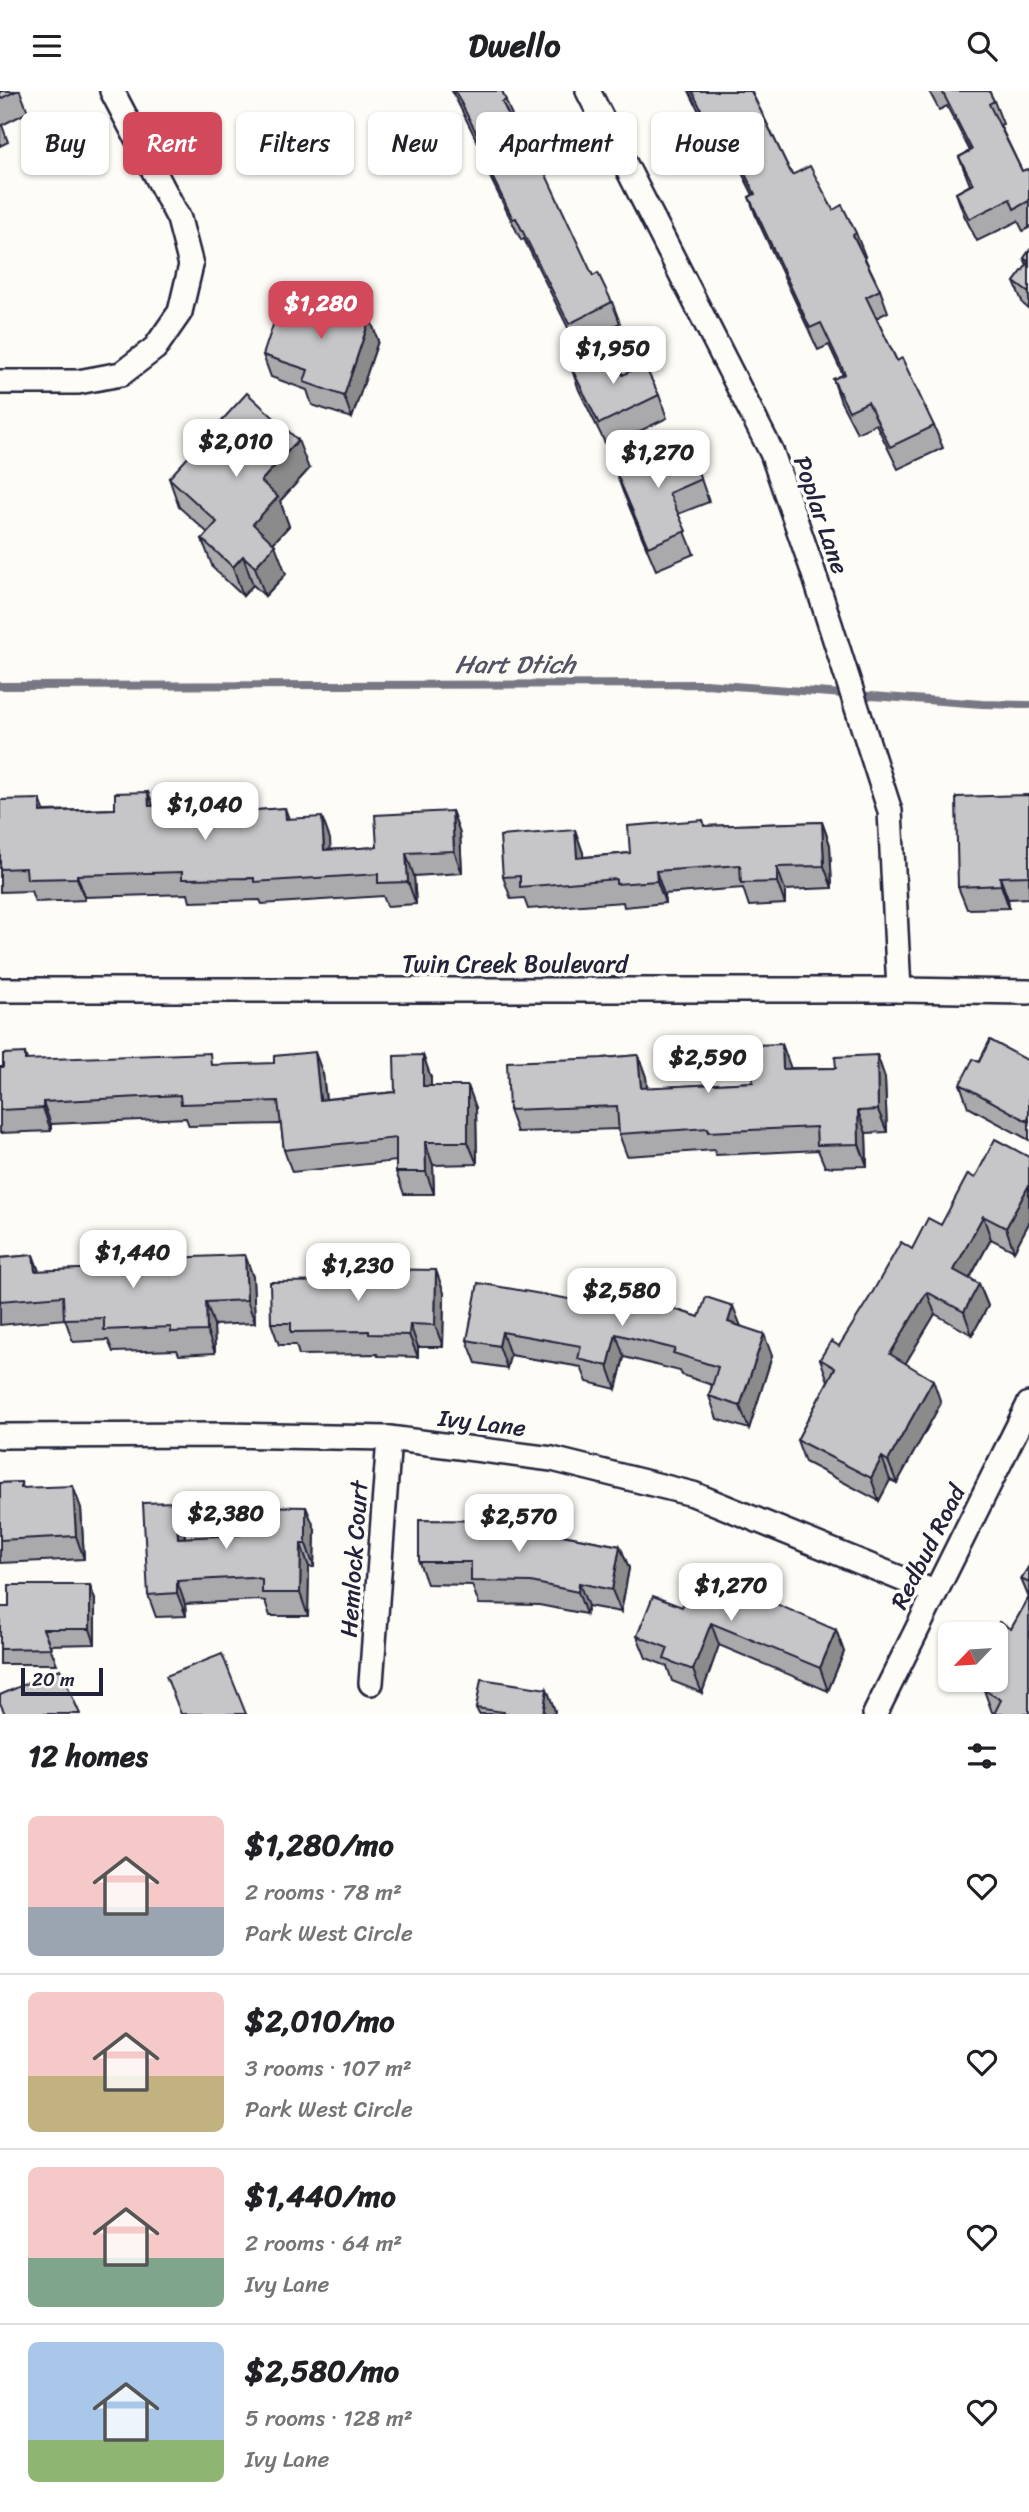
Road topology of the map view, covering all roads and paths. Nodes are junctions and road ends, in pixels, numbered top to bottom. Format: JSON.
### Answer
{"nodes":[{"id":1,"x":113,"y":91,"type":"edge"},
{"id":2,"x":588,"y":91,"type":"edge"},
{"id":3,"x":0,"y":382,"type":"edge"},
{"id":4,"x":0,"y":990,"type":"edge"},
{"id":5,"x":899,"y":990,"type":"junction"},
{"id":6,"x":1029,"y":992,"type":"edge"},
{"id":7,"x":1029,"y":1404,"type":"edge"},
{"id":8,"x":0,"y":1436,"type":"edge"},
{"id":9,"x":389,"y":1438,"type":"junction"},
{"id":10,"x":934,"y":1592,"type":"junction"},
{"id":11,"x":371,"y":1683,"type":"dead end"},
{"id":12,"x":875,"y":1714,"type":"edge"}],
"edges":[{"from":1,"to":3,"type":"street"},
{"from":2,"to":5,"type":"street","name":"Poplar Lane"},
{"from":4,"to":5,"type":"street","name":"Twin Creek Boulevard"},
{"from":5,"to":6,"type":"street","name":"Twin Creek Boulevard"},
{"from":7,"to":10,"type":"street","name":"Redbud Road"},
{"from":8,"to":9,"type":"street","name":"Ivy Lane"},
{"from":9,"to":10,"type":"street","name":"Ivy Lane"},
{"from":9,"to":11,"type":"street","name":"Hemlock Court"},
{"from":10,"to":12,"type":"street","name":"Redbud Road"}]}
